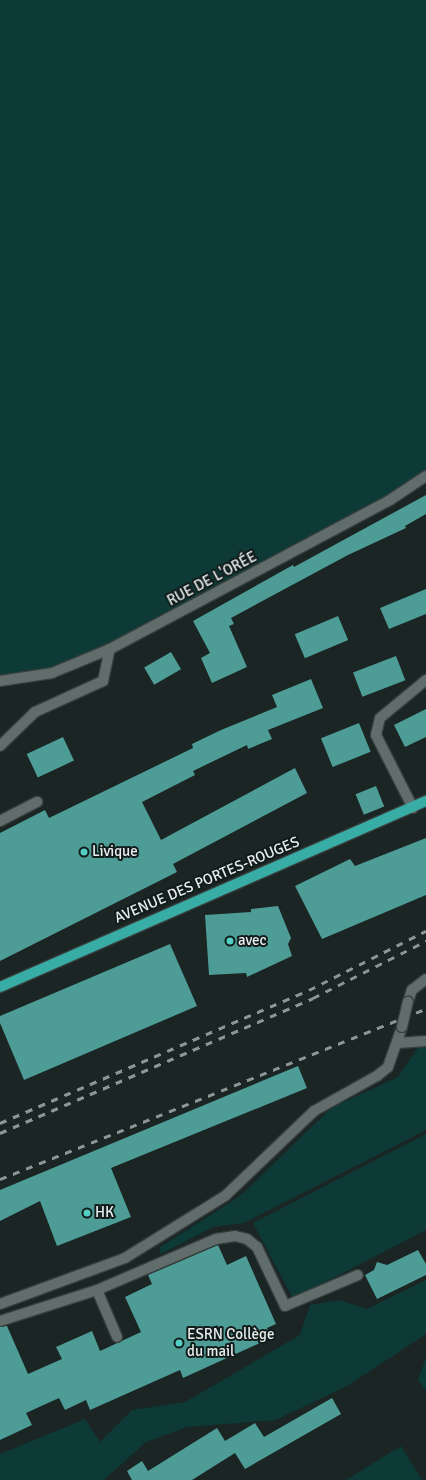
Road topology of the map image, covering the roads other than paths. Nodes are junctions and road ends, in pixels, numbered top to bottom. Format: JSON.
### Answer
{"nodes":[{"id":1,"x":426,"y":476,"type":"edge"},
{"id":2,"x":110,"y":649,"type":"junction"},
{"id":3,"x":426,"y":680,"type":"edge"},
{"id":4,"x":0,"y":681,"type":"edge"},
{"id":5,"x":0,"y":746,"type":"edge"},
{"id":6,"x":426,"y":801,"type":"edge"},
{"id":7,"x":38,"y":802,"type":"dead end"},
{"id":8,"x":413,"y":808,"type":"junction"},
{"id":9,"x":0,"y":821,"type":"edge"},
{"id":10,"x":426,"y":979,"type":"edge"},
{"id":11,"x":0,"y":987,"type":"edge"},
{"id":12,"x":426,"y":1041,"type":"edge"},
{"id":13,"x":398,"y":1043,"type":"junction"},
{"id":14,"x":358,"y":1275,"type":"dead end"},
{"id":15,"x":97,"y":1290,"type":"junction"},
{"id":16,"x":0,"y":1304,"type":"edge"},
{"id":17,"x":0,"y":1321,"type":"edge"},
{"id":18,"x":117,"y":1337,"type":"dead end"}],
"edges":[{"from":1,"to":2,"type":"street","name":"RUE DE L'ORÉE"},
{"from":2,"to":4,"type":"street","name":"RUE DE L'ORÉE"},
{"from":2,"to":5,"type":"street"},
{"from":3,"to":8,"type":"street"},
{"from":6,"to":8,"type":"main road","name":"AVENUE DES PORTES-ROUGES"},
{"from":7,"to":9,"type":"street"},
{"from":8,"to":11,"type":"main road","name":"AVENUE DES PORTES-ROUGES"},
{"from":10,"to":13,"type":"street","bridge":true},
{"from":12,"to":13,"type":"street"},
{"from":13,"to":16,"type":"street"},
{"from":14,"to":15,"type":"street"},
{"from":15,"to":17,"type":"street"},
{"from":15,"to":18,"type":"street"}]}
